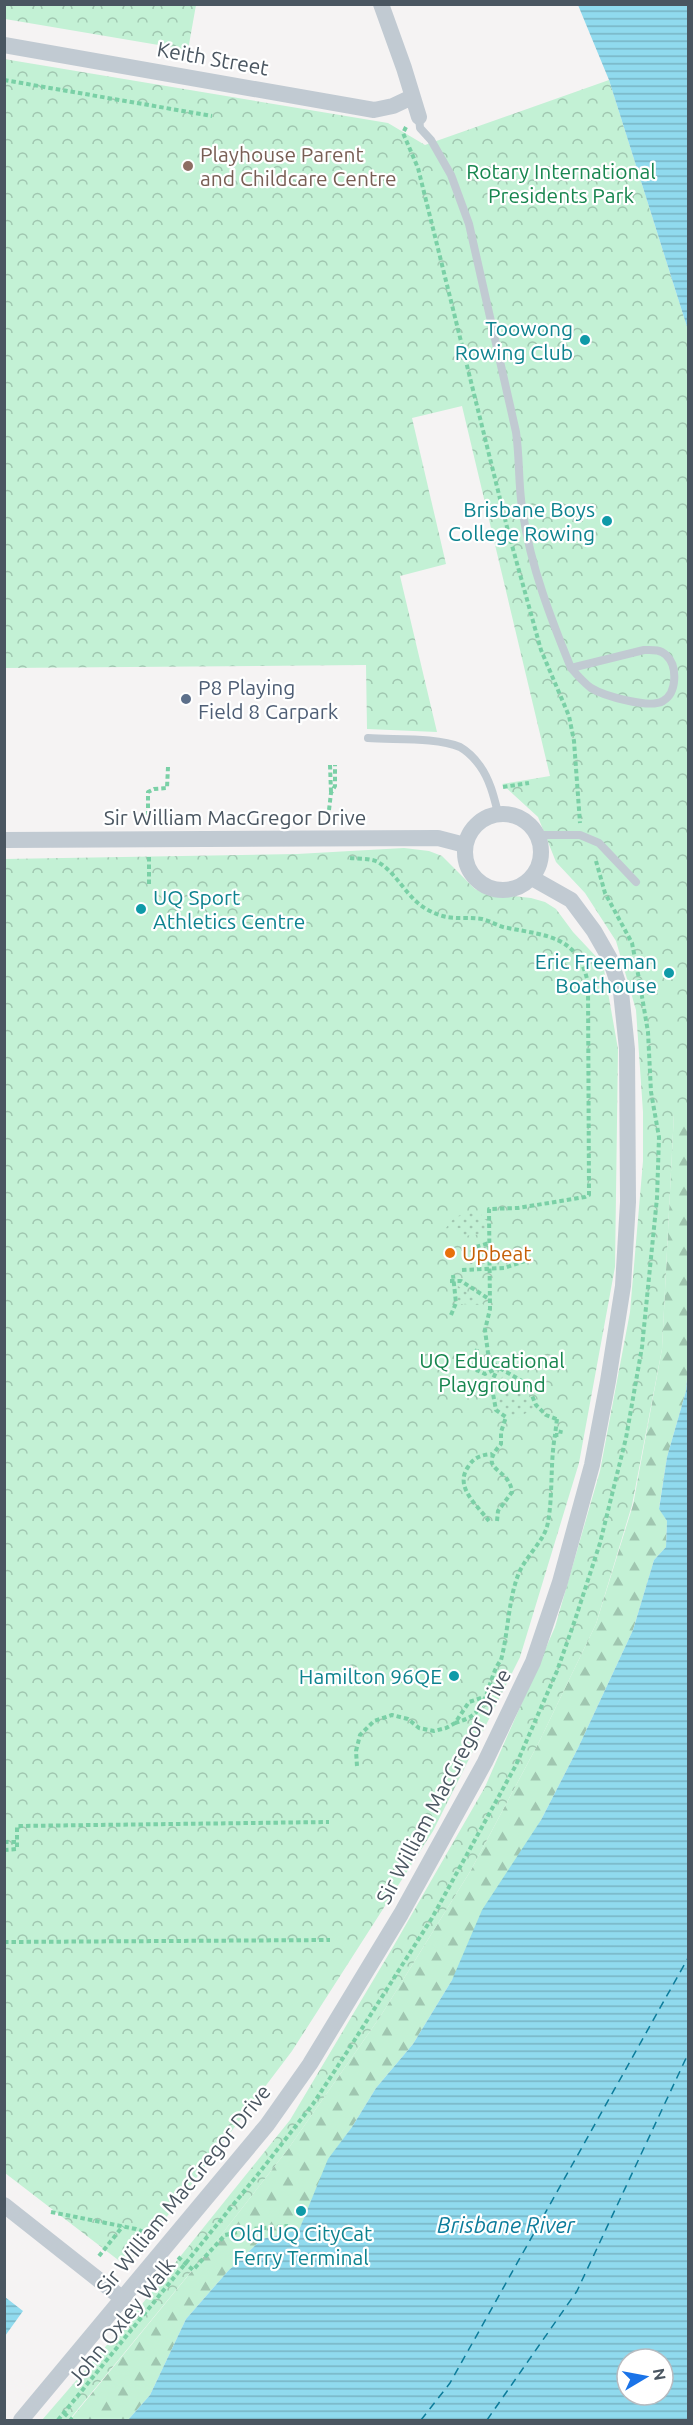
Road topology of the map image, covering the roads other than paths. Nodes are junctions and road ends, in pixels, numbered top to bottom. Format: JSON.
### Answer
{"nodes":[{"id":1,"x":381,"y":4,"type":"edge"},
{"id":2,"x":4,"y":45,"type":"edge"},
{"id":3,"x":412,"y":97,"type":"junction"},
{"id":4,"x":419,"y":117,"type":"joint"},
{"id":5,"x":571,"y":668,"type":"junction"},
{"id":6,"x":368,"y":738,"type":"dead end"},
{"id":7,"x":498,"y":813,"type":"junction"},
{"id":8,"x":538,"y":835,"type":"junction"},
{"id":9,"x":4,"y":840,"type":"edge"},
{"id":10,"x":465,"y":845,"type":"junction"},
{"id":11,"x":532,"y":878,"type":"junction"},
{"id":12,"x":636,"y":882,"type":"dead end"},
{"id":13,"x":4,"y":2205,"type":"edge"},
{"id":14,"x":123,"y":2299,"type":"junction"},
{"id":15,"x":21,"y":2421,"type":"edge"}],
"edges":[{"from":1,"to":3,"type":"street"},
{"from":2,"to":3,"type":"street","name":"Keith Street"},
{"from":3,"to":4,"type":"street"},
{"from":4,"to":5,"type":"lane"},
{"from":5,"to":5,"type":"lane"},
{"from":6,"to":7,"type":"lane"},
{"from":7,"to":8,"type":"street"},
{"from":7,"to":10,"type":"street"},
{"from":8,"to":11,"type":"street"},
{"from":8,"to":12,"type":"lane"},
{"from":9,"to":10,"type":"street","name":"Sir William MacGregor Drive"},
{"from":10,"to":11,"type":"street"},
{"from":11,"to":14,"type":"street","name":"Sir William MacGregor Drive"},
{"from":13,"to":14,"type":"street"},
{"from":14,"to":15,"type":"street","name":"Sir William MacGregor Drive"}]}
